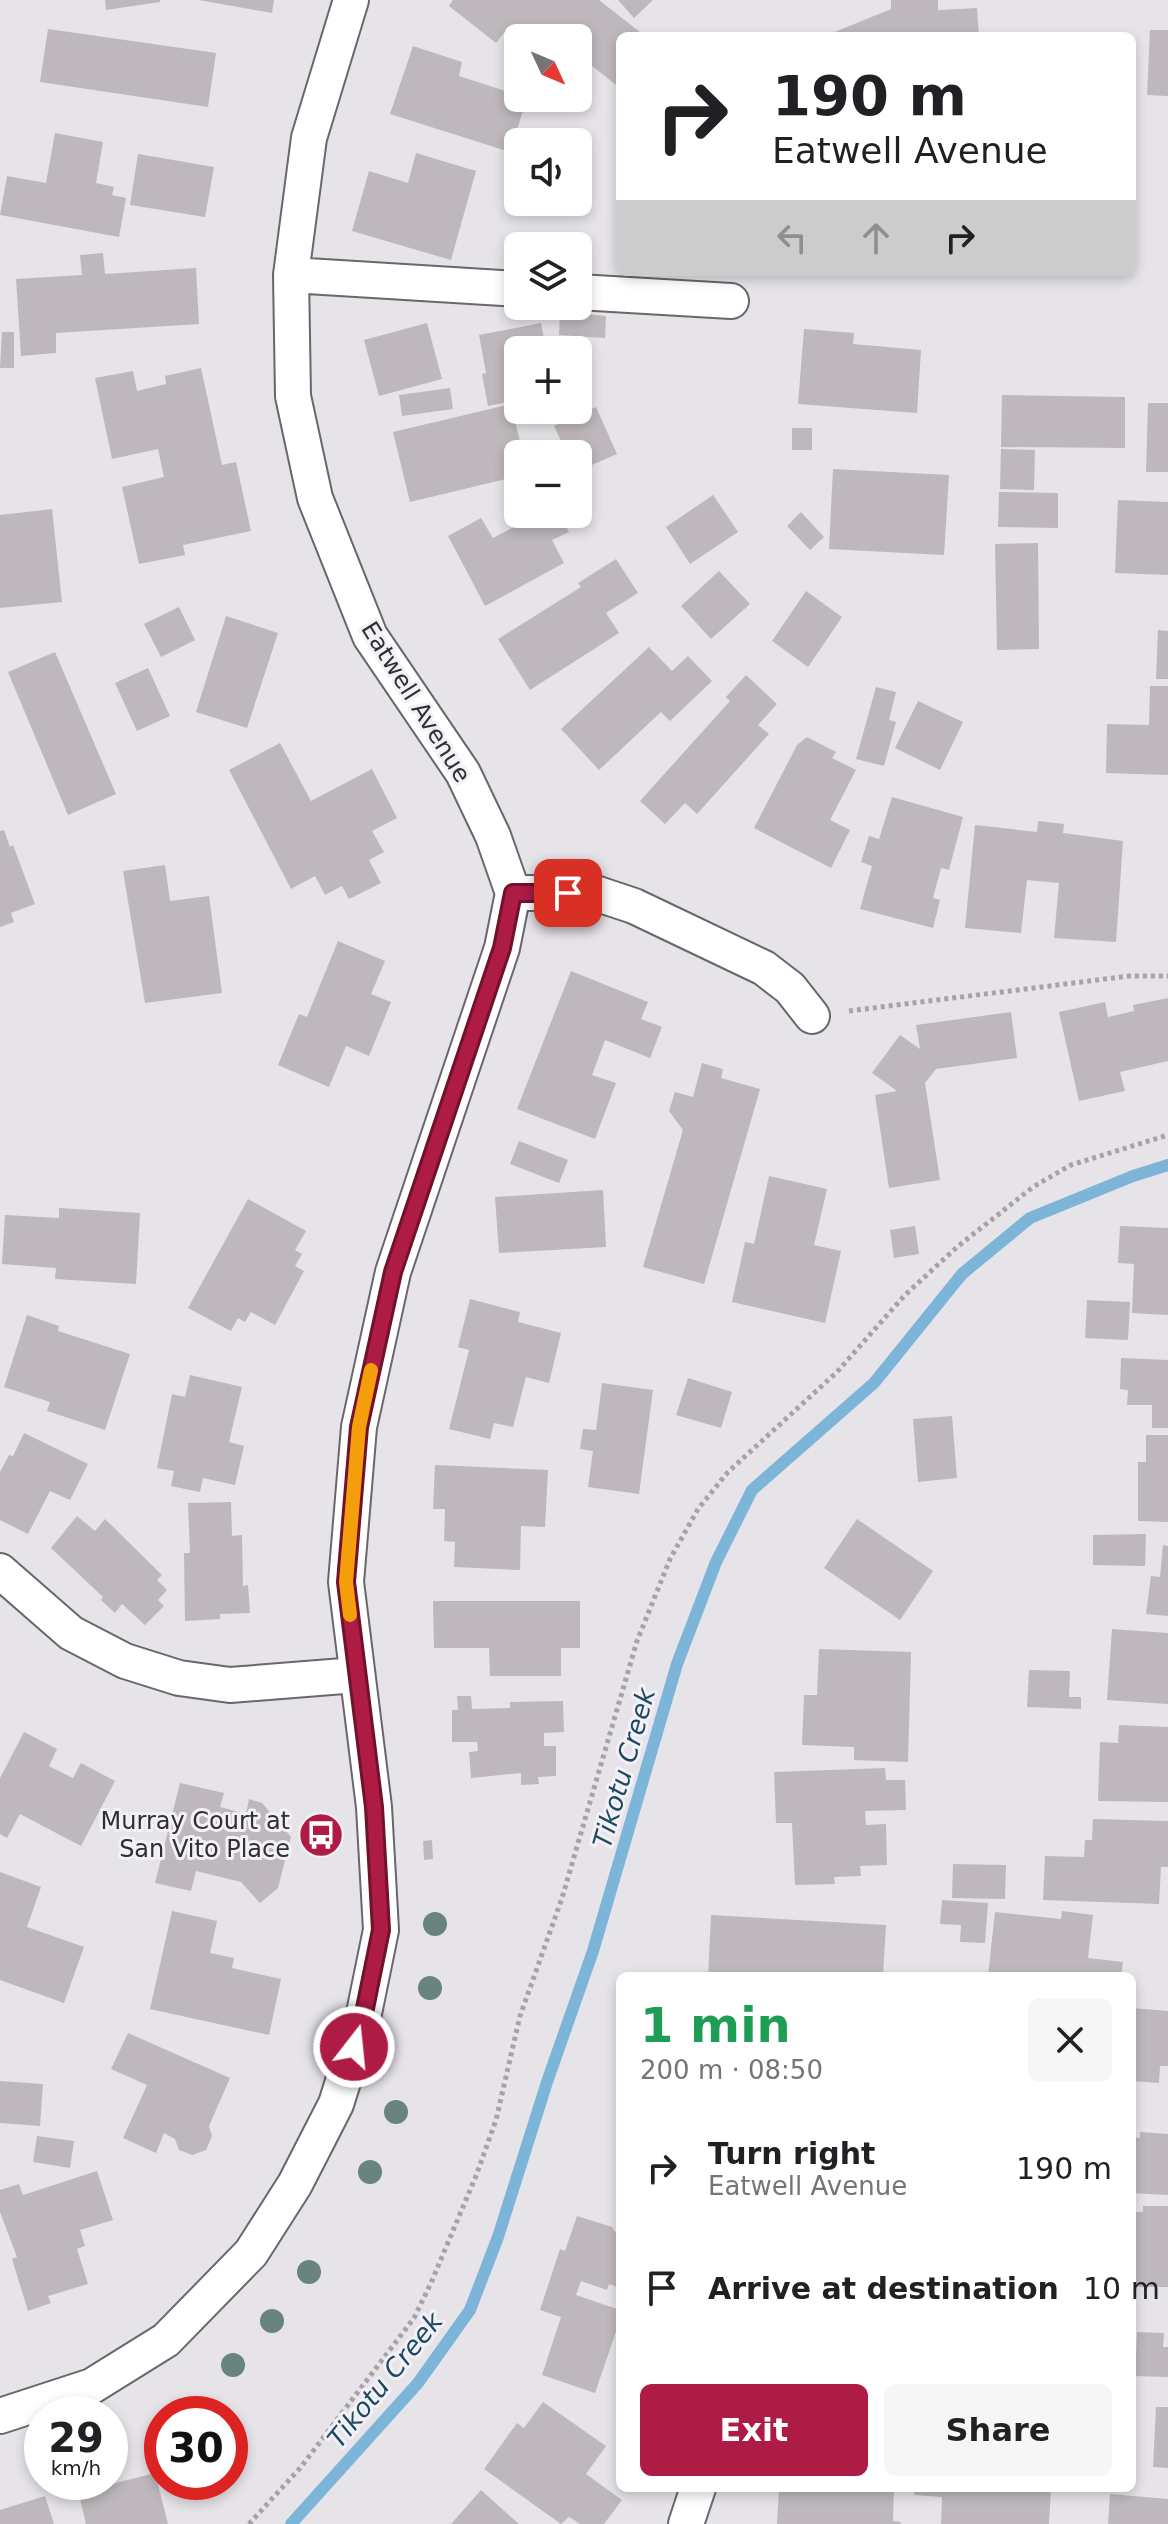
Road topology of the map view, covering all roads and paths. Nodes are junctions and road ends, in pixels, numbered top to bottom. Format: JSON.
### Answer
{"nodes":[{"id":1,"x":351,"y":0,"type":"edge"},
{"id":2,"x":291,"y":275,"type":"junction"},
{"id":3,"x":504,"y":288,"type":"edge"},
{"id":4,"x":592,"y":293,"type":"edge"},
{"id":5,"x":731,"y":301,"type":"dead end"},
{"id":6,"x":513,"y":893,"type":"junction"},
{"id":7,"x":1168,"y":976,"type":"edge"},
{"id":8,"x":812,"y":1016,"type":"joint"},
{"id":9,"x":1168,"y":1135,"type":"edge"},
{"id":10,"x":0,"y":1571,"type":"edge"},
{"id":11,"x":356,"y":1675,"type":"junction"},
{"id":12,"x":0,"y":2416,"type":"edge"},
{"id":13,"x":697,"y":2492,"type":"edge"},
{"id":14,"x":249,"y":2524,"type":"edge"},
{"id":15,"x":686,"y":2524,"type":"edge"}],
"edges":[{"from":1,"to":2,"type":"street","name":"Eatwell Avenue"},
{"from":2,"to":3,"type":"street"},
{"from":2,"to":6,"type":"street","name":"Eatwell Avenue"},
{"from":4,"to":5,"type":"street"},
{"from":6,"to":8,"type":"street"},
{"from":6,"to":11,"type":"street"},
{"from":7,"to":8,"type":"path"},
{"from":9,"to":14,"type":"path"},
{"from":10,"to":11,"type":"street"},
{"from":11,"to":12,"type":"street"},
{"from":13,"to":15,"type":"street"}]}
